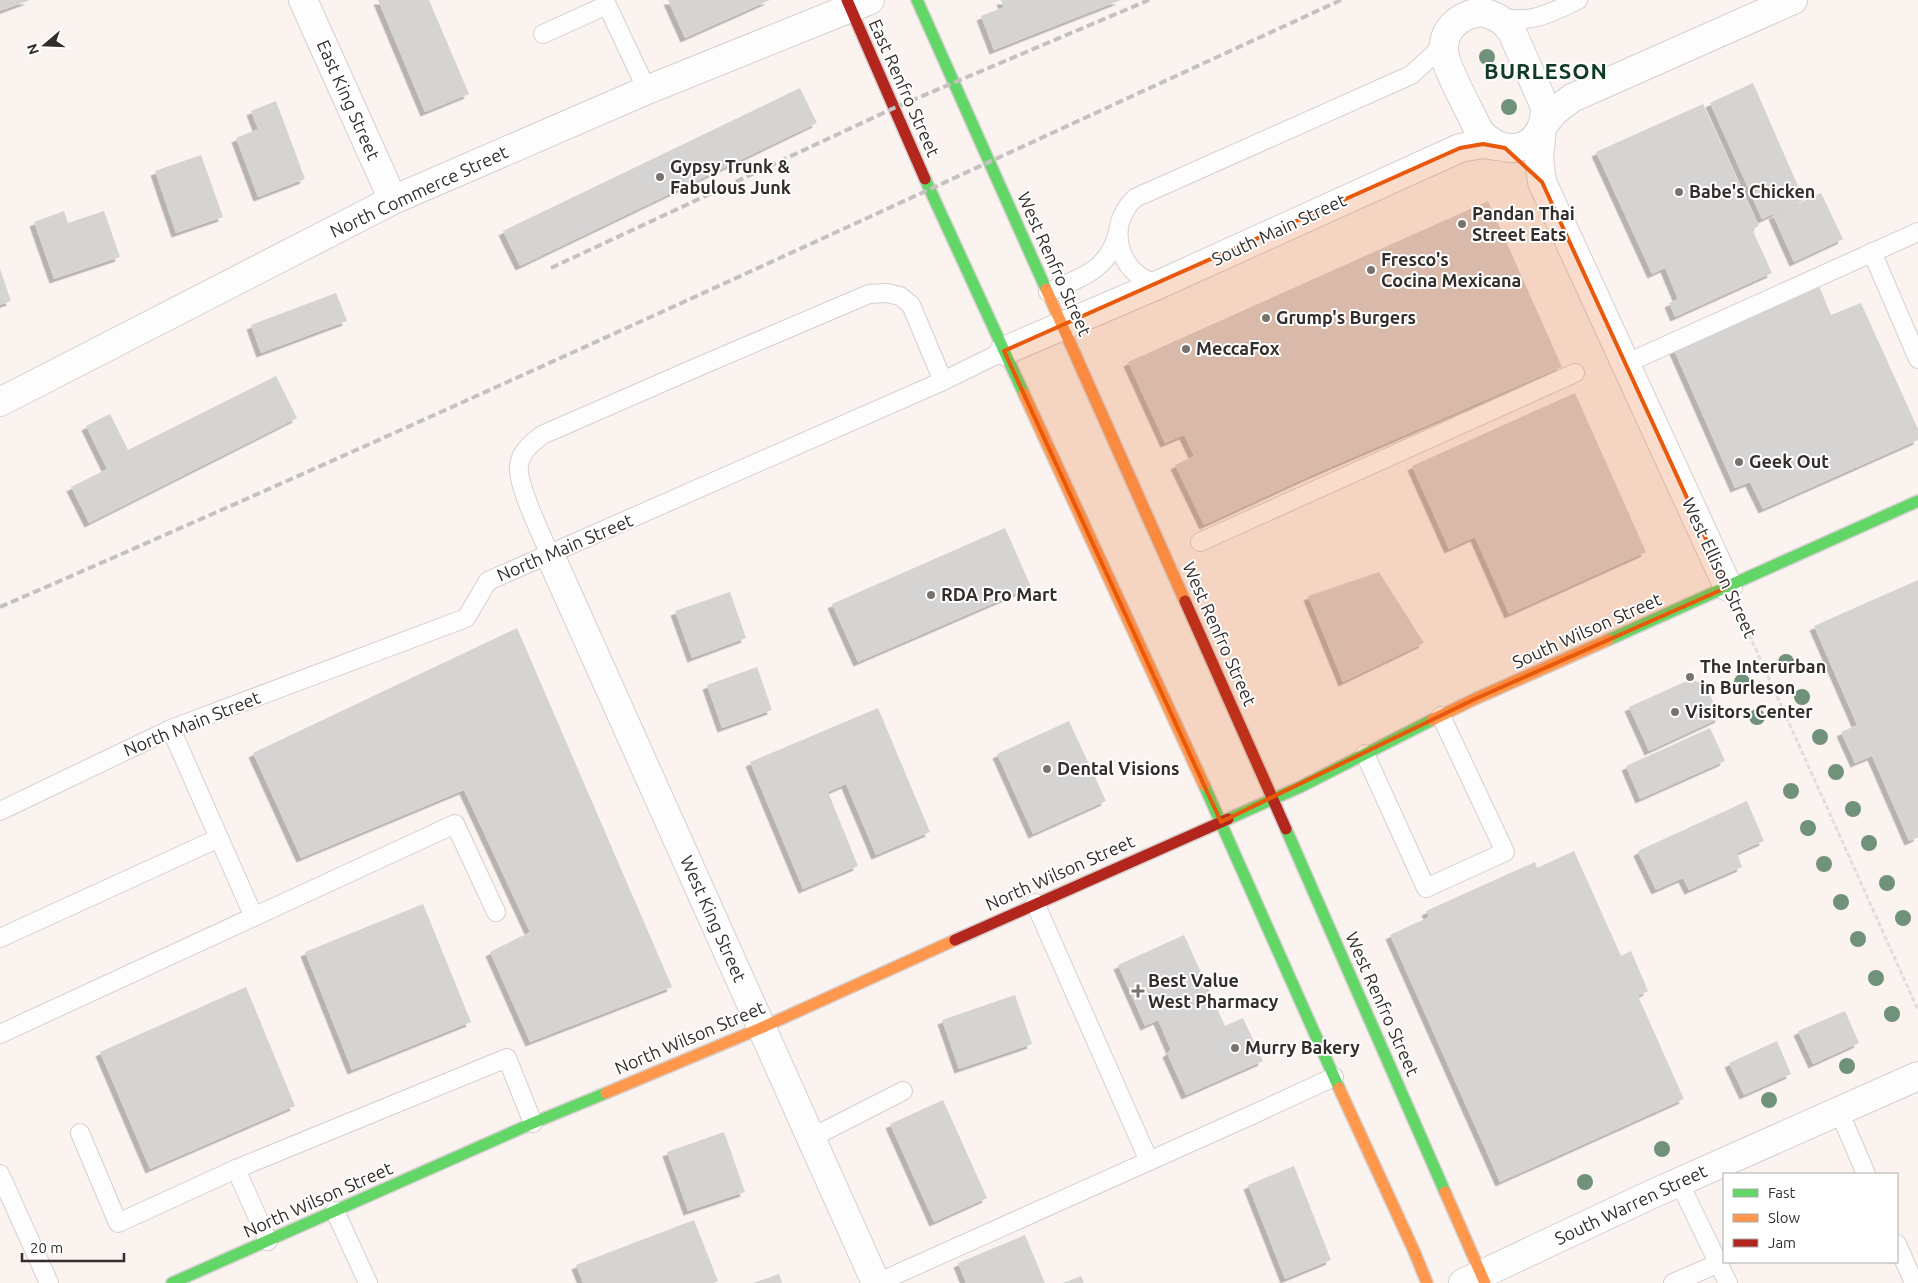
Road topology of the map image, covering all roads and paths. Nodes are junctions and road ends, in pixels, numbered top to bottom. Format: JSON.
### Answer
{"nodes":[{"id":1,"x":303,"y":0,"type":"edge"},
{"id":2,"x":917,"y":0,"type":"edge"},
{"id":3,"x":1452,"y":0,"type":"edge"},
{"id":4,"x":1578,"y":0,"type":"edge"},
{"id":5,"x":1793,"y":0,"type":"edge"},
{"id":6,"x":855,"y":2,"type":"edge"},
{"id":7,"x":1489,"y":11,"type":"edge"},
{"id":8,"x":1449,"y":31,"type":"junction"},
{"id":9,"x":543,"y":34,"type":"dead end"},
{"id":10,"x":647,"y":90,"type":"junction"},
{"id":11,"x":1543,"y":127,"type":"junction"},
{"id":12,"x":1501,"y":147,"type":"junction"},
{"id":13,"x":1542,"y":182,"type":"junction"},
{"id":14,"x":393,"y":200,"type":"junction"},
{"id":15,"x":1119,"y":226,"type":"junction"},
{"id":16,"x":1918,"y":232,"type":"edge"},
{"id":17,"x":1872,"y":252,"type":"junction"},
{"id":18,"x":1160,"y":284,"type":"junction"},
{"id":19,"x":1048,"y":292,"type":"junction"},
{"id":20,"x":1063,"y":326,"type":"junction"},
{"id":21,"x":1004,"y":352,"type":"junction"},
{"id":22,"x":1918,"y":359,"type":"edge"},
{"id":23,"x":1625,"y":364,"type":"junction"},
{"id":24,"x":1575,"y":374,"type":"dead end"},
{"id":25,"x":943,"y":381,"type":"junction"},
{"id":26,"x":0,"y":402,"type":"edge"},
{"id":27,"x":1918,"y":501,"type":"edge"},
{"id":28,"x":1200,"y":542,"type":"dead end"},
{"id":29,"x":550,"y":555,"type":"junction"},
{"id":30,"x":1728,"y":587,"type":"junction"},
{"id":31,"x":1441,"y":716,"type":"junction"},
{"id":32,"x":171,"y":729,"type":"junction"},
{"id":33,"x":1364,"y":754,"type":"junction"},
{"id":34,"x":1273,"y":799,"type":"junction"},
{"id":35,"x":0,"y":811,"type":"edge"},
{"id":36,"x":1220,"y":822,"type":"junction"},
{"id":37,"x":219,"y":838,"type":"junction"},
{"id":38,"x":1035,"y":902,"type":"junction"},
{"id":39,"x":496,"y":912,"type":"dead end"},
{"id":40,"x":254,"y":916,"type":"junction"},
{"id":41,"x":0,"y":938,"type":"edge"},
{"id":42,"x":1918,"y":1010,"type":"edge"},
{"id":43,"x":761,"y":1028,"type":"junction"},
{"id":44,"x":0,"y":1034,"type":"edge"},
{"id":45,"x":1918,"y":1076,"type":"edge"},
{"id":46,"x":1334,"y":1077,"type":"junction"},
{"id":47,"x":903,"y":1091,"type":"dead end"},
{"id":48,"x":1839,"y":1111,"type":"junction"},
{"id":49,"x":534,"y":1123,"type":"junction"},
{"id":50,"x":80,"y":1133,"type":"dead end"},
{"id":51,"x":811,"y":1138,"type":"junction"},
{"id":52,"x":1149,"y":1161,"type":"junction"},
{"id":53,"x":236,"y":1169,"type":"junction"},
{"id":54,"x":1866,"y":1173,"type":"edge"},
{"id":55,"x":0,"y":1174,"type":"edge"},
{"id":56,"x":1679,"y":1182,"type":"junction"},
{"id":57,"x":335,"y":1212,"type":"junction"},
{"id":58,"x":268,"y":1241,"type":"junction"},
{"id":59,"x":1898,"y":1246,"type":"edge"},
{"id":60,"x":1718,"y":1263,"type":"junction"},
{"id":61,"x":1476,"y":1280,"type":"edge"},
{"id":62,"x":49,"y":1283,"type":"edge"},
{"id":63,"x":172,"y":1283,"type":"edge"},
{"id":64,"x":368,"y":1283,"type":"edge"},
{"id":65,"x":876,"y":1283,"type":"edge"},
{"id":66,"x":1427,"y":1283,"type":"edge"},
{"id":67,"x":1673,"y":1283,"type":"edge"},
{"id":68,"x":1728,"y":1283,"type":"edge"},
{"id":69,"x":1914,"y":1283,"type":"edge"}],
"edges":[{"from":1,"to":14,"type":"street","name":"East King Street"},
{"from":2,"to":19,"type":"main road","name":"West Renfro Street"},
{"from":3,"to":8,"type":"street"},
{"from":4,"to":7,"type":"lane"},
{"from":5,"to":11,"type":"street"},
{"from":6,"to":10,"type":"street","name":"North Commerce Street"},
{"from":6,"to":21,"type":"main road","name":"East Renfro Street"},
{"from":7,"to":8,"type":"street"},
{"from":7,"to":11,"type":"street"},
{"from":8,"to":12,"type":"street"},
{"from":8,"to":15,"type":"lane"},
{"from":9,"to":10,"type":"lane"},
{"from":10,"to":14,"type":"street","name":"North Commerce Street"},
{"from":11,"to":12,"type":"street","name":"South Main Street"},
{"from":11,"to":13,"type":"street"},
{"from":12,"to":13,"type":"street"},
{"from":12,"to":18,"type":"street","name":"South Main Street"},
{"from":13,"to":23,"type":"street","name":"West Ellison Street"},
{"from":14,"to":26,"type":"street","name":"North Commerce Street"},
{"from":15,"to":18,"type":"lane"},
{"from":15,"to":19,"type":"lane"},
{"from":16,"to":17,"type":"lane"},
{"from":17,"to":22,"type":"lane"},
{"from":17,"to":23,"type":"lane"},
{"from":18,"to":20,"type":"street","name":"South Main Street"},
{"from":19,"to":20,"type":"main road","name":"West Renfro Street"},
{"from":20,"to":21,"type":"street","name":"South Main Street"},
{"from":20,"to":34,"type":"main road","name":"West Renfro Street"},
{"from":21,"to":25,"type":"lane","name":"North Main Street"},
{"from":21,"to":36,"type":"main road"},
{"from":23,"to":30,"type":"street","name":"West Ellison Street"},
{"from":24,"to":28,"type":"lane"},
{"from":25,"to":29,"type":"lane","name":"North Main Street"},
{"from":25,"to":29,"type":"lane"},
{"from":27,"to":30,"type":"main road","name":"South Wilson Street"},
{"from":29,"to":32,"type":"lane","name":"North Main Street"},
{"from":29,"to":43,"type":"street","name":"West King Street"},
{"from":30,"to":31,"type":"main road","name":"South Wilson Street"},
{"from":30,"to":42,"type":"path","name":"West Ellison Street"},
{"from":31,"to":33,"type":"main road","name":"South Wilson Street"},
{"from":31,"to":33,"type":"lane"},
{"from":32,"to":35,"type":"lane","name":"North Main Street"},
{"from":32,"to":37,"type":"lane"},
{"from":33,"to":34,"type":"main road","name":"South Wilson Street"},
{"from":34,"to":36,"type":"main road","name":"North Wilson Street"},
{"from":34,"to":61,"type":"main road","name":"West Renfro Street"},
{"from":36,"to":38,"type":"main road","name":"North Wilson Street"},
{"from":36,"to":46,"type":"main road"},
{"from":37,"to":40,"type":"lane"},
{"from":37,"to":41,"type":"lane"},
{"from":38,"to":43,"type":"main road","name":"North Wilson Street"},
{"from":38,"to":52,"type":"lane"},
{"from":39,"to":40,"type":"lane"},
{"from":40,"to":44,"type":"lane"},
{"from":43,"to":49,"type":"main road","name":"North Wilson Street"},
{"from":43,"to":51,"type":"street","name":"West King Street"},
{"from":45,"to":48,"type":"street","name":"South Warren Street"},
{"from":46,"to":52,"type":"lane"},
{"from":46,"to":66,"type":"main road"},
{"from":47,"to":51,"type":"lane"},
{"from":48,"to":54,"type":"lane"},
{"from":48,"to":56,"type":"street","name":"South Warren Street"},
{"from":49,"to":53,"type":"lane"},
{"from":49,"to":57,"type":"main road","name":"North Wilson Street"},
{"from":50,"to":53,"type":"lane"},
{"from":51,"to":65,"type":"street","name":"West King Street"},
{"from":52,"to":65,"type":"lane"},
{"from":53,"to":58,"type":"lane"},
{"from":55,"to":62,"type":"lane"},
{"from":56,"to":60,"type":"lane"},
{"from":56,"to":61,"type":"street","name":"South Warren Street"},
{"from":57,"to":58,"type":"main road","name":"North Wilson Street"},
{"from":57,"to":64,"type":"lane"},
{"from":58,"to":63,"type":"main road","name":"North Wilson Street"},
{"from":59,"to":69,"type":"lane"},
{"from":60,"to":67,"type":"lane"},
{"from":60,"to":68,"type":"lane"}]}
